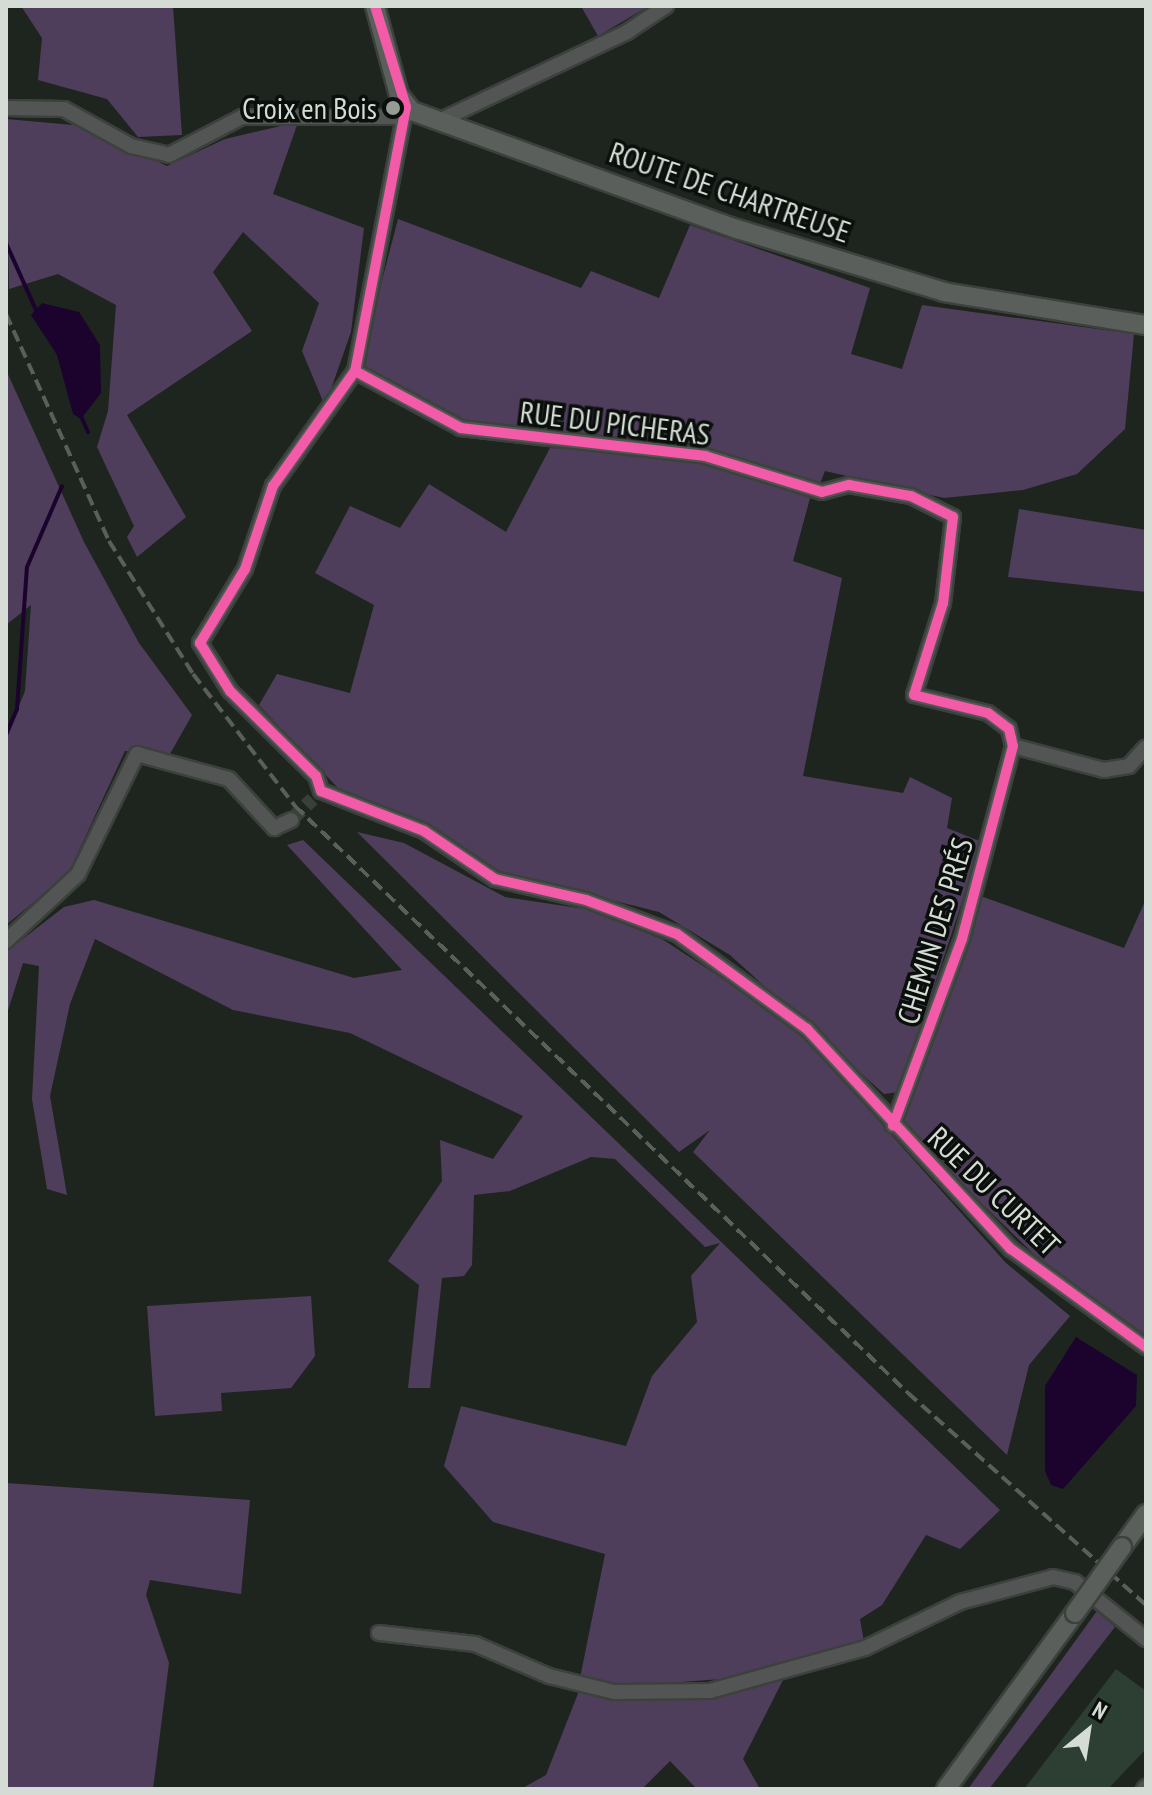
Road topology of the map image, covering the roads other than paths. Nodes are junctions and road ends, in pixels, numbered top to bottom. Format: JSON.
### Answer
{"nodes":[{"id":1,"x":375,"y":6,"type":"edge"},
{"id":2,"x":666,"y":6,"type":"edge"},
{"id":3,"x":6,"y":108,"type":"edge"},
{"id":4,"x":404,"y":112,"type":"junction"},
{"id":5,"x":441,"y":120,"type":"junction"},
{"id":6,"x":1146,"y":325,"type":"edge"},
{"id":7,"x":355,"y":371,"type":"junction"},
{"id":8,"x":1013,"y":746,"type":"junction"},
{"id":9,"x":1146,"y":747,"type":"edge"},
{"id":10,"x":291,"y":820,"type":"dead end"},
{"id":11,"x":6,"y":941,"type":"edge"},
{"id":12,"x":893,"y":1126,"type":"junction"},
{"id":13,"x":1146,"y":1347,"type":"edge"},
{"id":14,"x":1146,"y":1514,"type":"edge"},
{"id":15,"x":379,"y":1633,"type":"dead end"},
{"id":16,"x":1146,"y":1639,"type":"edge"},
{"id":17,"x":946,"y":1789,"type":"edge"}],
"edges":[{"from":1,"to":4,"type":"main road"},
{"from":2,"to":5,"type":"street"},
{"from":3,"to":4,"type":"street"},
{"from":4,"to":5,"type":"main road","name":"ROUTE DE CHARTREUSE"},
{"from":4,"to":7,"type":"street"},
{"from":5,"to":6,"type":"main road","name":"ROUTE DE CHARTREUSE"},
{"from":7,"to":8,"type":"street","name":"RUE DU PICHERAS"},
{"from":7,"to":12,"type":"street","name":"RUE DU CURTET"},
{"from":8,"to":9,"type":"street"},
{"from":8,"to":12,"type":"street","name":"CHEMIN DES PRÉS"},
{"from":10,"to":11,"type":"street"},
{"from":12,"to":13,"type":"street","name":"RUE DU CURTET"},
{"from":14,"to":17,"type":"main road","bridge":true},
{"from":15,"to":16,"type":"street"}]}
